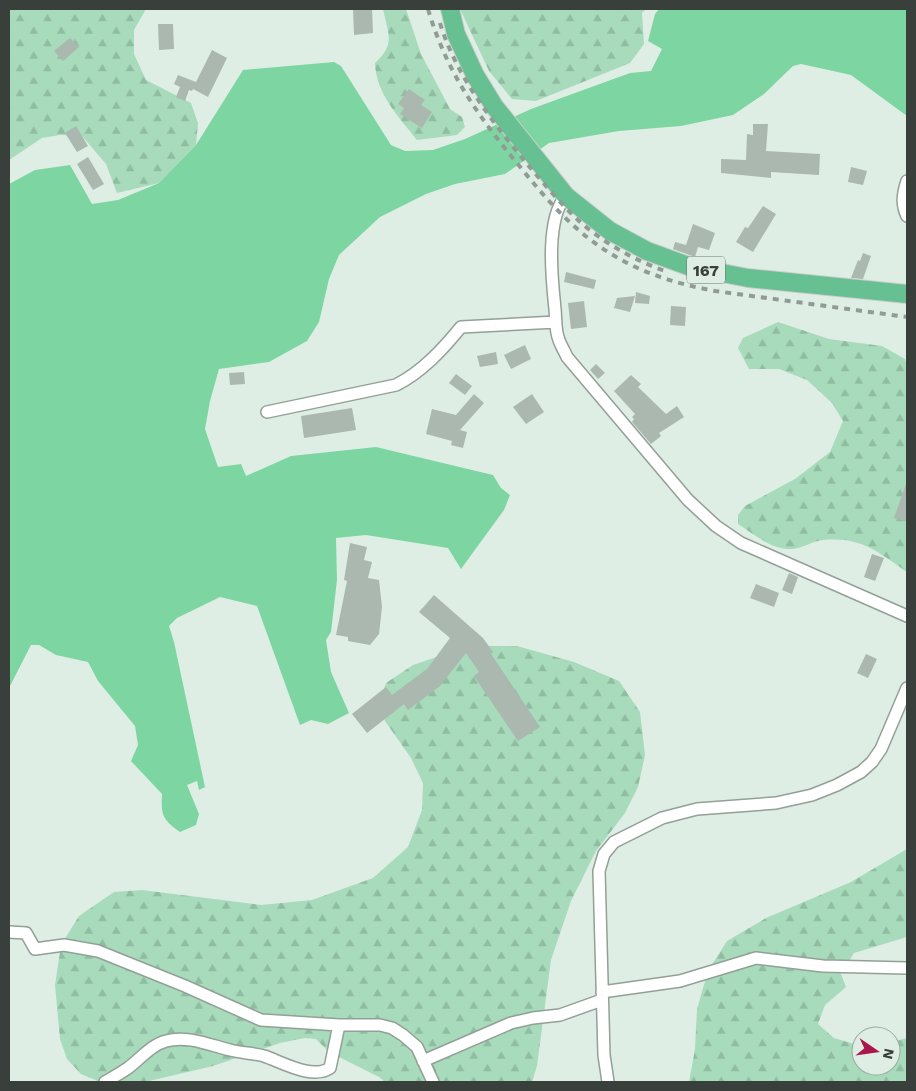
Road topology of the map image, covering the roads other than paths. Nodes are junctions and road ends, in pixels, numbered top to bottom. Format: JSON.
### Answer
{"nodes":[{"id":1,"x":450,"y":9,"type":"edge"},
{"id":2,"x":907,"y":181,"type":"edge"},
{"id":3,"x":566,"y":196,"type":"junction"},
{"id":4,"x":907,"y":216,"type":"edge"},
{"id":5,"x":907,"y":294,"type":"edge"},
{"id":6,"x":556,"y":322,"type":"junction"},
{"id":7,"x":267,"y":412,"type":"dead end"},
{"id":8,"x":907,"y":616,"type":"edge"},
{"id":9,"x":907,"y":688,"type":"edge"},
{"id":10,"x":9,"y":932,"type":"edge"},
{"id":11,"x":907,"y":968,"type":"edge"},
{"id":12,"x":602,"y":996,"type":"junction"},
{"id":13,"x":340,"y":1025,"type":"junction"},
{"id":14,"x":423,"y":1061,"type":"junction"},
{"id":15,"x":105,"y":1082,"type":"edge"},
{"id":16,"x":433,"y":1082,"type":"edge"},
{"id":17,"x":608,"y":1082,"type":"edge"}],
"edges":[{"from":1,"to":3,"type":"highway","number":"167"},
{"from":2,"to":4,"type":"street"},
{"from":3,"to":5,"type":"highway","number":"167"},
{"from":3,"to":6,"type":"street"},
{"from":6,"to":7,"type":"street"},
{"from":6,"to":8,"type":"street"},
{"from":9,"to":12,"type":"street"},
{"from":10,"to":13,"type":"street"},
{"from":11,"to":12,"type":"street"},
{"from":12,"to":14,"type":"street"},
{"from":12,"to":17,"type":"street"},
{"from":13,"to":14,"type":"street"},
{"from":13,"to":15,"type":"street"},
{"from":14,"to":16,"type":"street"}]}
